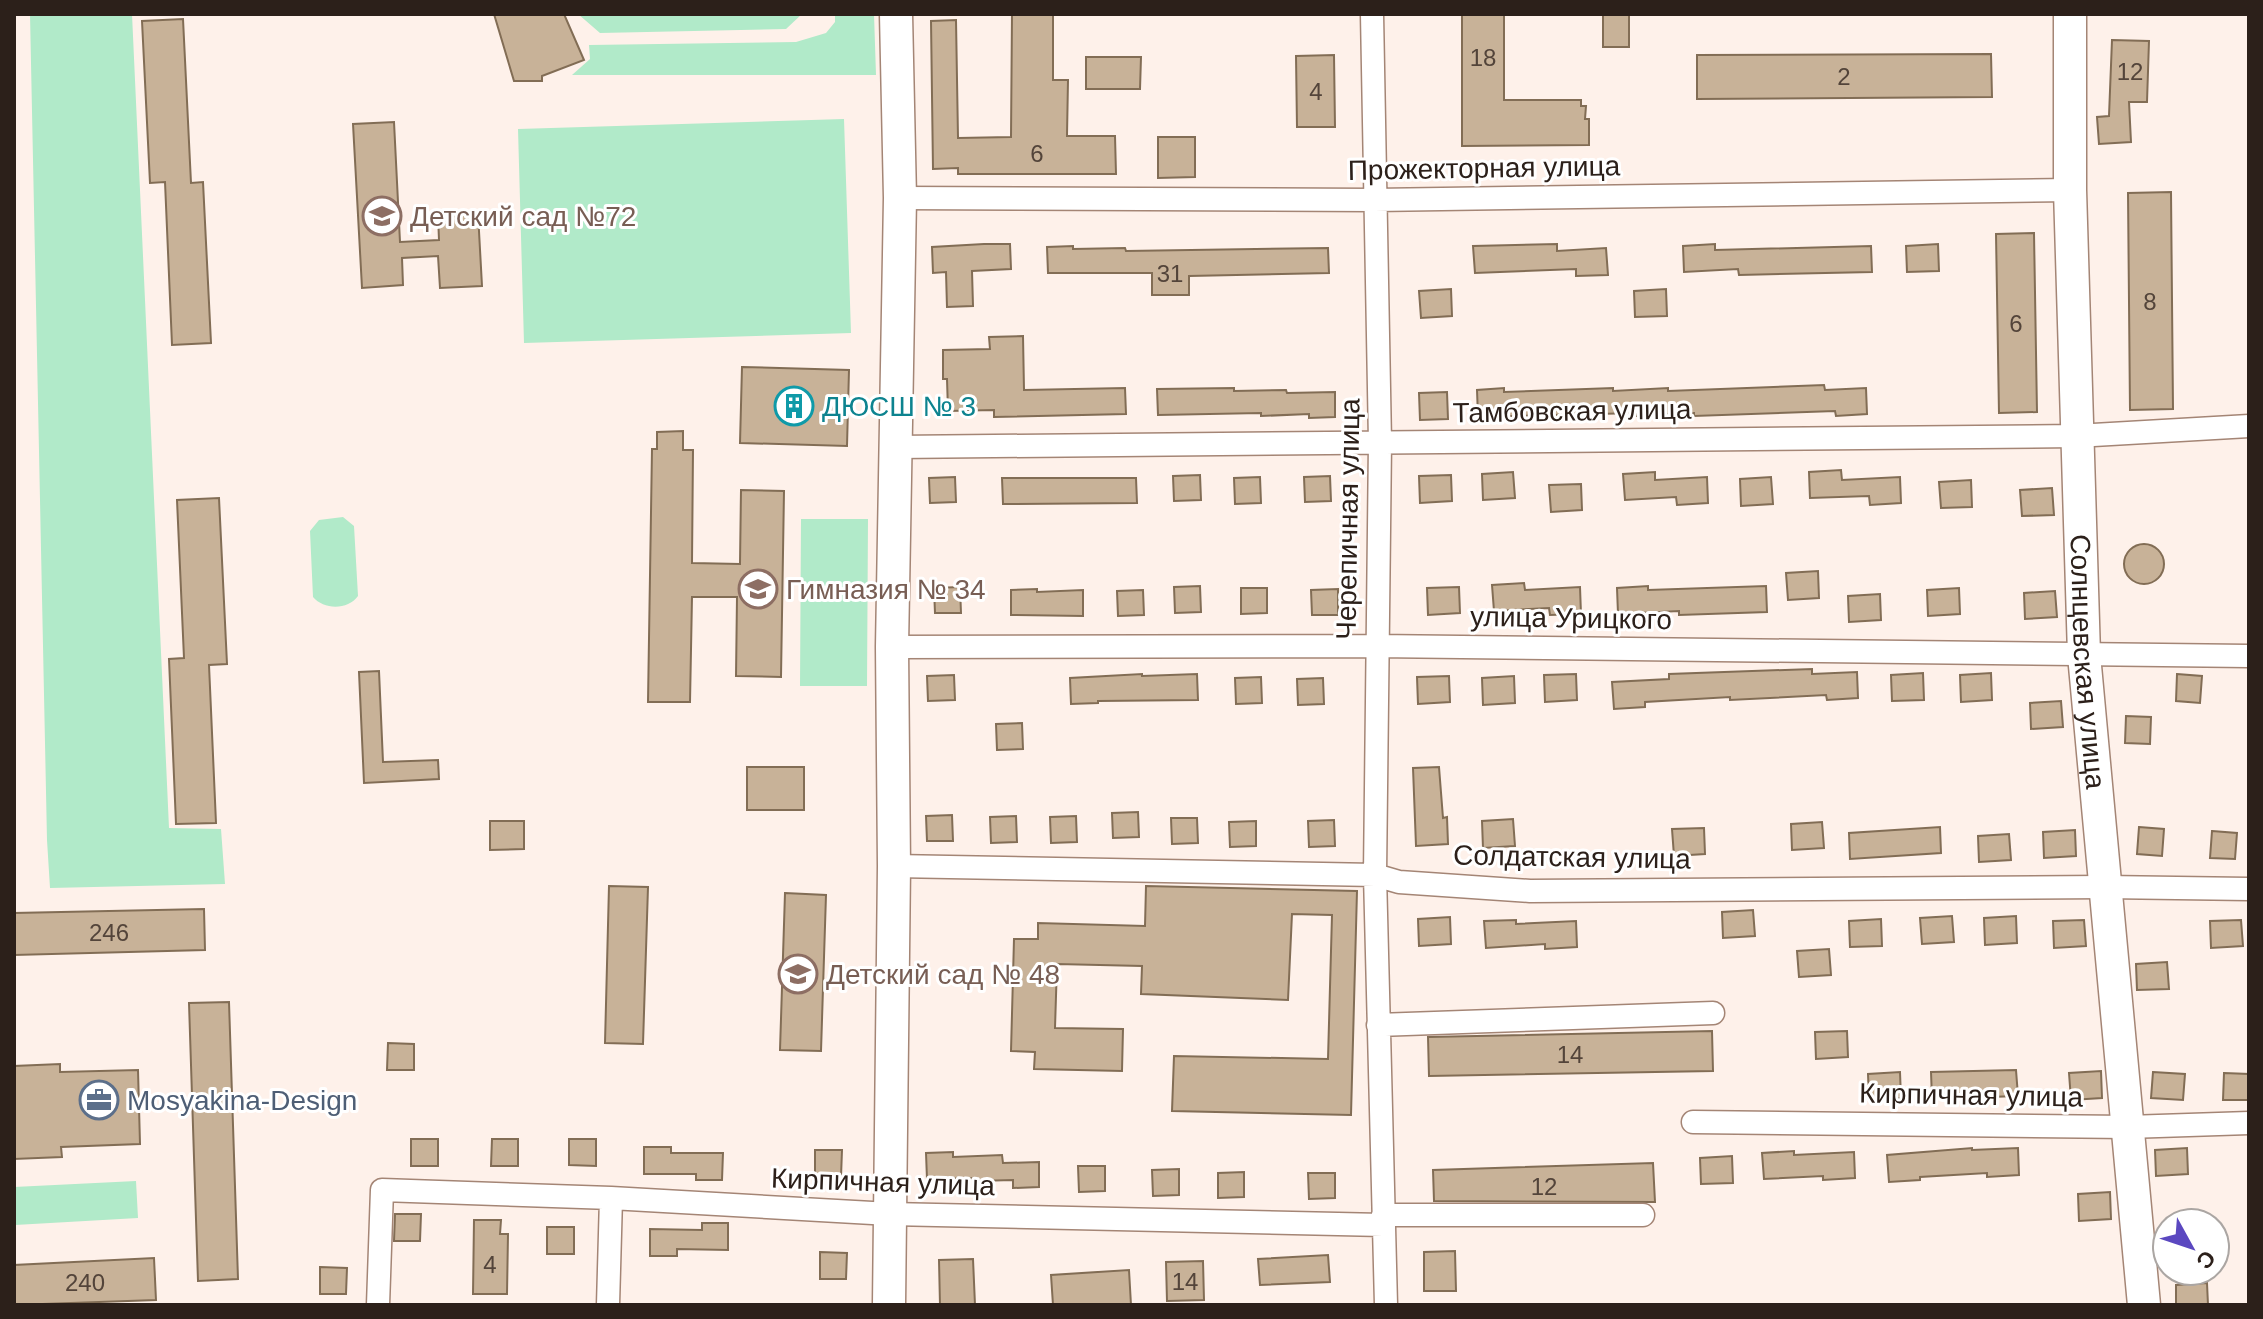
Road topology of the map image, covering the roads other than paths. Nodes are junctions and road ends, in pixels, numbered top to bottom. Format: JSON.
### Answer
{"nodes":[{"id":1,"x":896,"y":14,"type":"edge"},
{"id":2,"x":1372,"y":14,"type":"edge"},
{"id":3,"x":2070,"y":14,"type":"edge"},
{"id":4,"x":2070,"y":190,"type":"junction"},
{"id":5,"x":900,"y":198,"type":"junction"},
{"id":6,"x":1375,"y":200,"type":"junction"},
{"id":7,"x":2249,"y":426,"type":"edge"},
{"id":8,"x":2076,"y":436,"type":"junction"},
{"id":9,"x":1380,"y":442,"type":"junction"},
{"id":10,"x":896,"y":447,"type":"junction"},
{"id":11,"x":1376,"y":646,"type":"junction"},
{"id":12,"x":892,"y":647,"type":"junction"},
{"id":13,"x":2084,"y":655,"type":"junction"},
{"id":14,"x":2249,"y":656,"type":"edge"},
{"id":15,"x":894,"y":866,"type":"junction"},
{"id":16,"x":1375,"y":875,"type":"junction"},
{"id":17,"x":2105,"y":887,"type":"junction"},
{"id":18,"x":2249,"y":889,"type":"edge"},
{"id":19,"x":1713,"y":1013,"type":"dead end"},
{"id":20,"x":1378,"y":1025,"type":"junction"},
{"id":21,"x":1693,"y":1122,"type":"dead end"},
{"id":22,"x":2249,"y":1123,"type":"edge"},
{"id":23,"x":2128,"y":1127,"type":"junction"},
{"id":24,"x":611,"y":1198,"type":"junction"},
{"id":25,"x":890,"y":1214,"type":"junction"},
{"id":26,"x":1643,"y":1215,"type":"dead end"},
{"id":27,"x":1383,"y":1220,"type":"junction"},
{"id":28,"x":378,"y":1305,"type":"edge"},
{"id":29,"x":608,"y":1305,"type":"edge"},
{"id":30,"x":889,"y":1305,"type":"edge"},
{"id":31,"x":1386,"y":1305,"type":"edge"},
{"id":32,"x":2144,"y":1305,"type":"edge"}],
"edges":[{"from":1,"to":5,"type":"street"},
{"from":2,"to":6,"type":"street","name":"Черепичная улица"},
{"from":3,"to":4,"type":"street","name":"Солнцевская улица"},
{"from":4,"to":6,"type":"street","name":"Прожекторная улица"},
{"from":4,"to":8,"type":"street","name":"Солнцевская улица"},
{"from":5,"to":6,"type":"street","name":"Прожекторная улица"},
{"from":5,"to":10,"type":"street"},
{"from":6,"to":9,"type":"street","name":"Черепичная улица"},
{"from":7,"to":8,"type":"street","name":"Тамбовская улица"},
{"from":8,"to":9,"type":"street","name":"Тамбовская улица"},
{"from":8,"to":13,"type":"street","name":"Солнцевская улица"},
{"from":9,"to":10,"type":"street","name":"Тамбовская улица"},
{"from":9,"to":11,"type":"street","name":"Черепичная улица"},
{"from":10,"to":12,"type":"street"},
{"from":11,"to":12,"type":"street","name":"улица Урицкого"},
{"from":11,"to":13,"type":"street","name":"улица Урицкого"},
{"from":11,"to":16,"type":"street","name":"Черепичная улица"},
{"from":12,"to":15,"type":"street"},
{"from":13,"to":14,"type":"street","name":"улица Урицкого"},
{"from":13,"to":17,"type":"street","name":"Солнцевская улица"},
{"from":15,"to":16,"type":"street","name":"Солдатская улица"},
{"from":15,"to":25,"type":"street"},
{"from":16,"to":17,"type":"street","name":"Солдатская улица"},
{"from":16,"to":20,"type":"street","name":"Черепичная улица"},
{"from":17,"to":18,"type":"street","name":"Солдатская улица"},
{"from":17,"to":23,"type":"street","name":"Солнцевская улица"},
{"from":19,"to":20,"type":"street"},
{"from":20,"to":27,"type":"street","name":"Черепичная улица"},
{"from":21,"to":23,"type":"street","name":"Кирпичная улица"},
{"from":22,"to":23,"type":"street","name":"Кирпичная улица"},
{"from":23,"to":32,"type":"street","name":"Солнцевская улица"},
{"from":24,"to":25,"type":"street","name":"Кирпичная улица"},
{"from":24,"to":28,"type":"street","name":"Кирпичная улица"},
{"from":24,"to":29,"type":"street"},
{"from":25,"to":27,"type":"street","name":"Кирпичная улица"},
{"from":25,"to":30,"type":"street"},
{"from":26,"to":27,"type":"street"},
{"from":27,"to":31,"type":"street","name":"Черепичная улица"}]}
